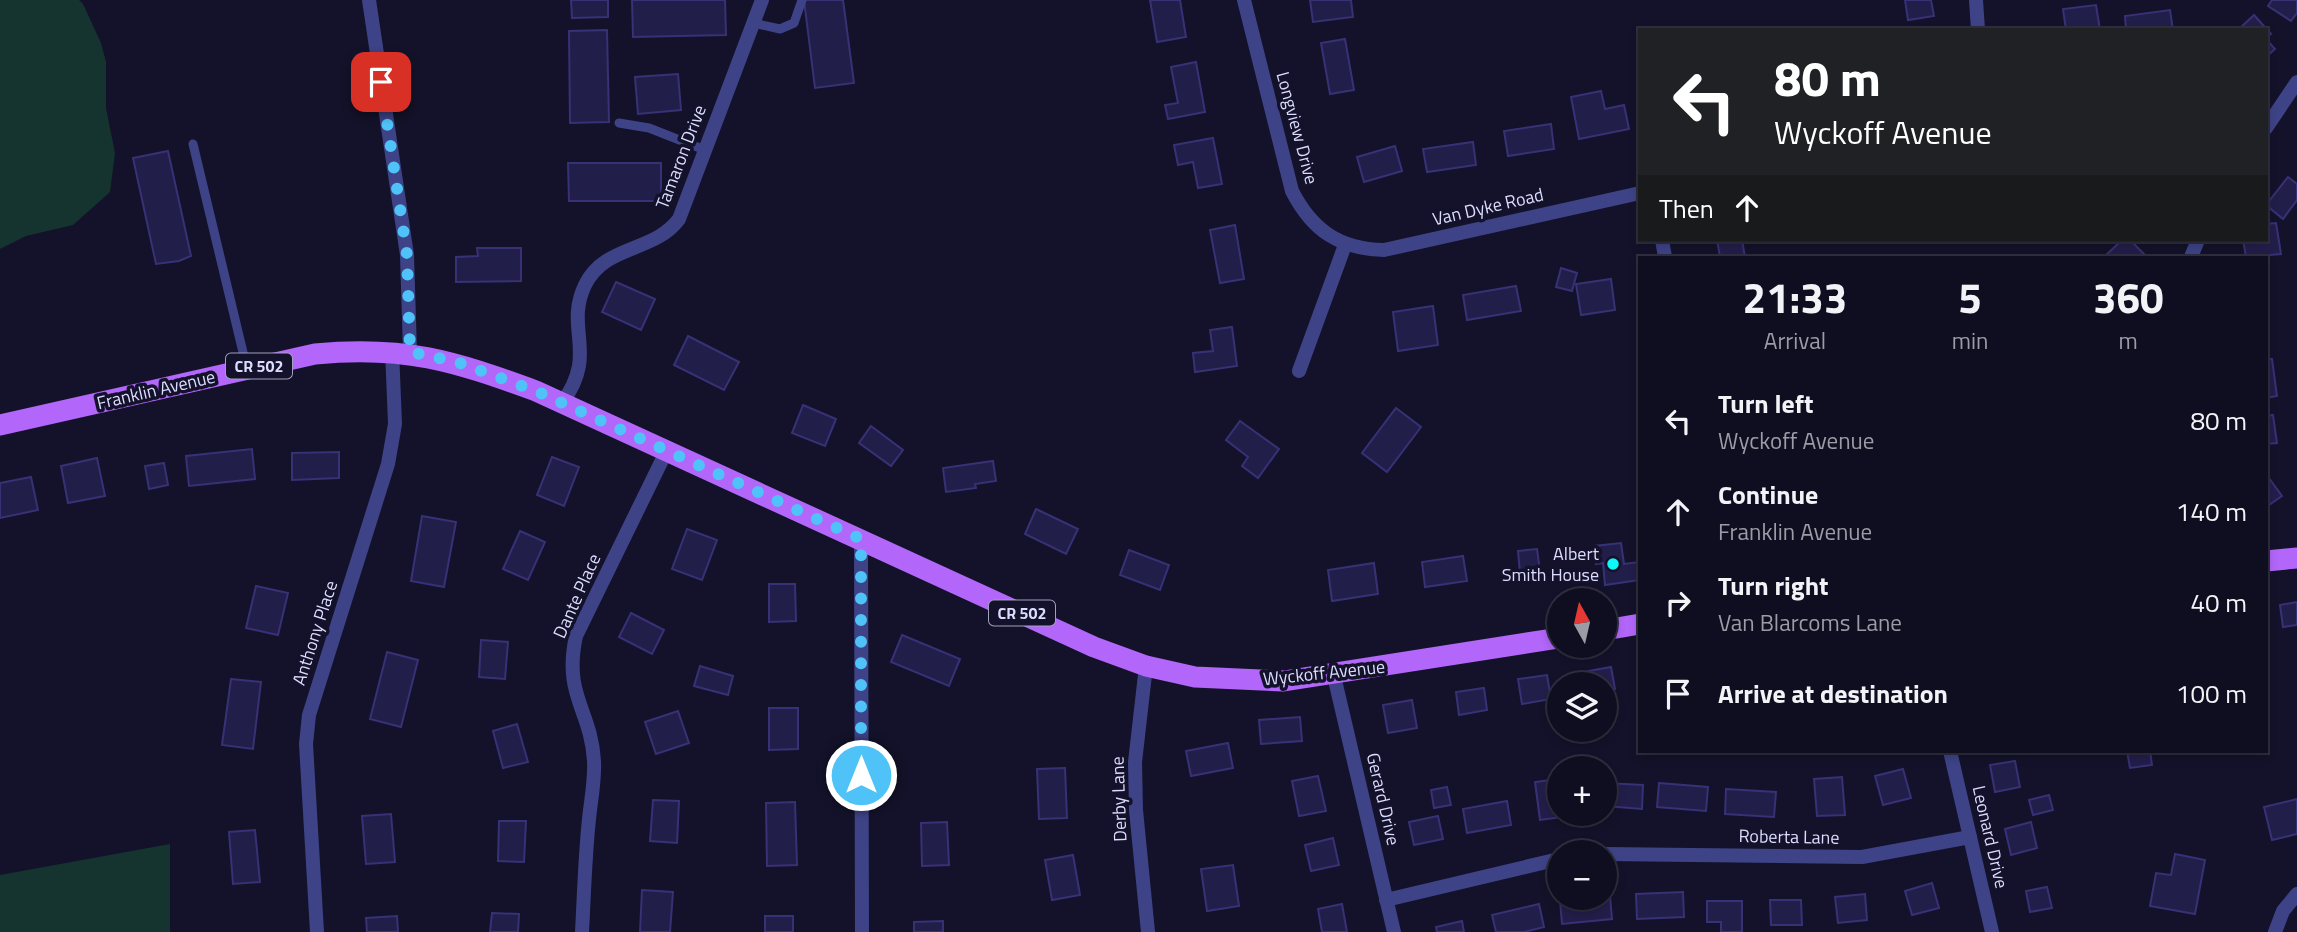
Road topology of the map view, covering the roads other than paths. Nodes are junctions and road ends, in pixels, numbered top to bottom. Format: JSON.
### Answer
{"nodes":[{"id":1,"x":369,"y":0,"type":"edge"},
{"id":2,"x":762,"y":0,"type":"edge"},
{"id":3,"x":802,"y":0,"type":"edge"},
{"id":4,"x":1244,"y":0,"type":"edge"},
{"id":5,"x":1976,"y":0,"type":"edge"},
{"id":6,"x":753,"y":23,"type":"junction"},
{"id":7,"x":1978,"y":28,"type":"edge"},
{"id":8,"x":2297,"y":82,"type":"edge"},
{"id":9,"x":2268,"y":120,"type":"edge"},
{"id":10,"x":619,"y":123,"type":"dead end"},
{"id":11,"x":193,"y":144,"type":"dead end"},
{"id":12,"x":705,"y":150,"type":"junction"},
{"id":13,"x":1638,"y":193,"type":"edge"},
{"id":14,"x":1345,"y":244,"type":"junction"},
{"id":15,"x":401,"y":351,"type":"junction"},
{"id":16,"x":247,"y":369,"type":"junction"},
{"id":17,"x":1299,"y":371,"type":"dead end"},
{"id":18,"x":517,"y":384,"type":"joint"},
{"id":19,"x":562,"y":403,"type":"junction"},
{"id":20,"x":0,"y":425,"type":"edge"},
{"id":21,"x":667,"y":450,"type":"junction"},
{"id":22,"x":861,"y":539,"type":"junction"},
{"id":23,"x":2297,"y":558,"type":"edge"},
{"id":24,"x":2268,"y":561,"type":"edge"},
{"id":25,"x":1638,"y":624,"type":"edge"},
{"id":26,"x":1617,"y":628,"type":"edge"},
{"id":27,"x":1547,"y":640,"type":"edge"},
{"id":28,"x":1146,"y":666,"type":"junction"},
{"id":29,"x":1334,"y":676,"type":"junction"},
{"id":30,"x":1950,"y":753,"type":"edge"},
{"id":31,"x":1970,"y":837,"type":"junction"},
{"id":32,"x":1617,"y":854,"type":"edge"},
{"id":33,"x":1547,"y":862,"type":"edge"},
{"id":34,"x":2294,"y":896,"type":"edge"},
{"id":35,"x":1386,"y":900,"type":"junction"},
{"id":36,"x":317,"y":932,"type":"edge"},
{"id":37,"x":582,"y":932,"type":"edge"},
{"id":38,"x":862,"y":932,"type":"edge"},
{"id":39,"x":1148,"y":932,"type":"edge"},
{"id":40,"x":1394,"y":932,"type":"edge"},
{"id":41,"x":1992,"y":932,"type":"edge"},
{"id":42,"x":2275,"y":932,"type":"edge"}],
"edges":[{"from":1,"to":15,"type":"street","name":"Anthony Place"},
{"from":2,"to":6,"type":"street","name":"Tamaron Drive"},
{"from":3,"to":6,"type":"lane"},
{"from":4,"to":14,"type":"street","name":"Longview Drive"},
{"from":5,"to":7,"type":"street"},
{"from":6,"to":12,"type":"street","name":"Tamaron Drive"},
{"from":8,"to":9,"type":"street"},
{"from":10,"to":12,"type":"lane"},
{"from":11,"to":16,"type":"lane"},
{"from":12,"to":19,"type":"street","name":"Tamaron Drive"},
{"from":13,"to":14,"type":"street","name":"Van Dyke Road"},
{"from":14,"to":17,"type":"street"},
{"from":15,"to":16,"type":"main road","name":"Franklin Avenue","number":"CR 502"},
{"from":15,"to":18,"type":"main road","name":"Franklin Avenue","number":"CR 502"},
{"from":15,"to":36,"type":"street","name":"Anthony Place"},
{"from":16,"to":20,"type":"main road","name":"Franklin Avenue","number":"CR 502"},
{"from":18,"to":19,"type":"main road","name":"Wyckoff Avenue","number":"CR 502"},
{"from":19,"to":21,"type":"main road","name":"Wyckoff Avenue","number":"CR 502"},
{"from":21,"to":22,"type":"main road","name":"Wyckoff Avenue","number":"CR 502"},
{"from":21,"to":37,"type":"street","name":"Dante Place"},
{"from":22,"to":28,"type":"main road","name":"Wyckoff Avenue","number":"CR 502"},
{"from":22,"to":38,"type":"street"},
{"from":23,"to":24,"type":"main road"},
{"from":25,"to":26,"type":"main road"},
{"from":27,"to":29,"type":"main road","name":"Wyckoff Avenue","number":"CR 502"},
{"from":28,"to":29,"type":"main road","name":"Wyckoff Avenue","number":"CR 502"},
{"from":28,"to":39,"type":"street","name":"Derby Lane"},
{"from":29,"to":35,"type":"street","name":"Gerard Drive"},
{"from":30,"to":31,"type":"street","name":"Leonard Drive"},
{"from":31,"to":32,"type":"street","name":"Roberta Lane"},
{"from":31,"to":41,"type":"street","name":"Leonard Drive"},
{"from":33,"to":35,"type":"street"},
{"from":34,"to":42,"type":"street"},
{"from":35,"to":40,"type":"street","name":"Gerard Drive"}]}
